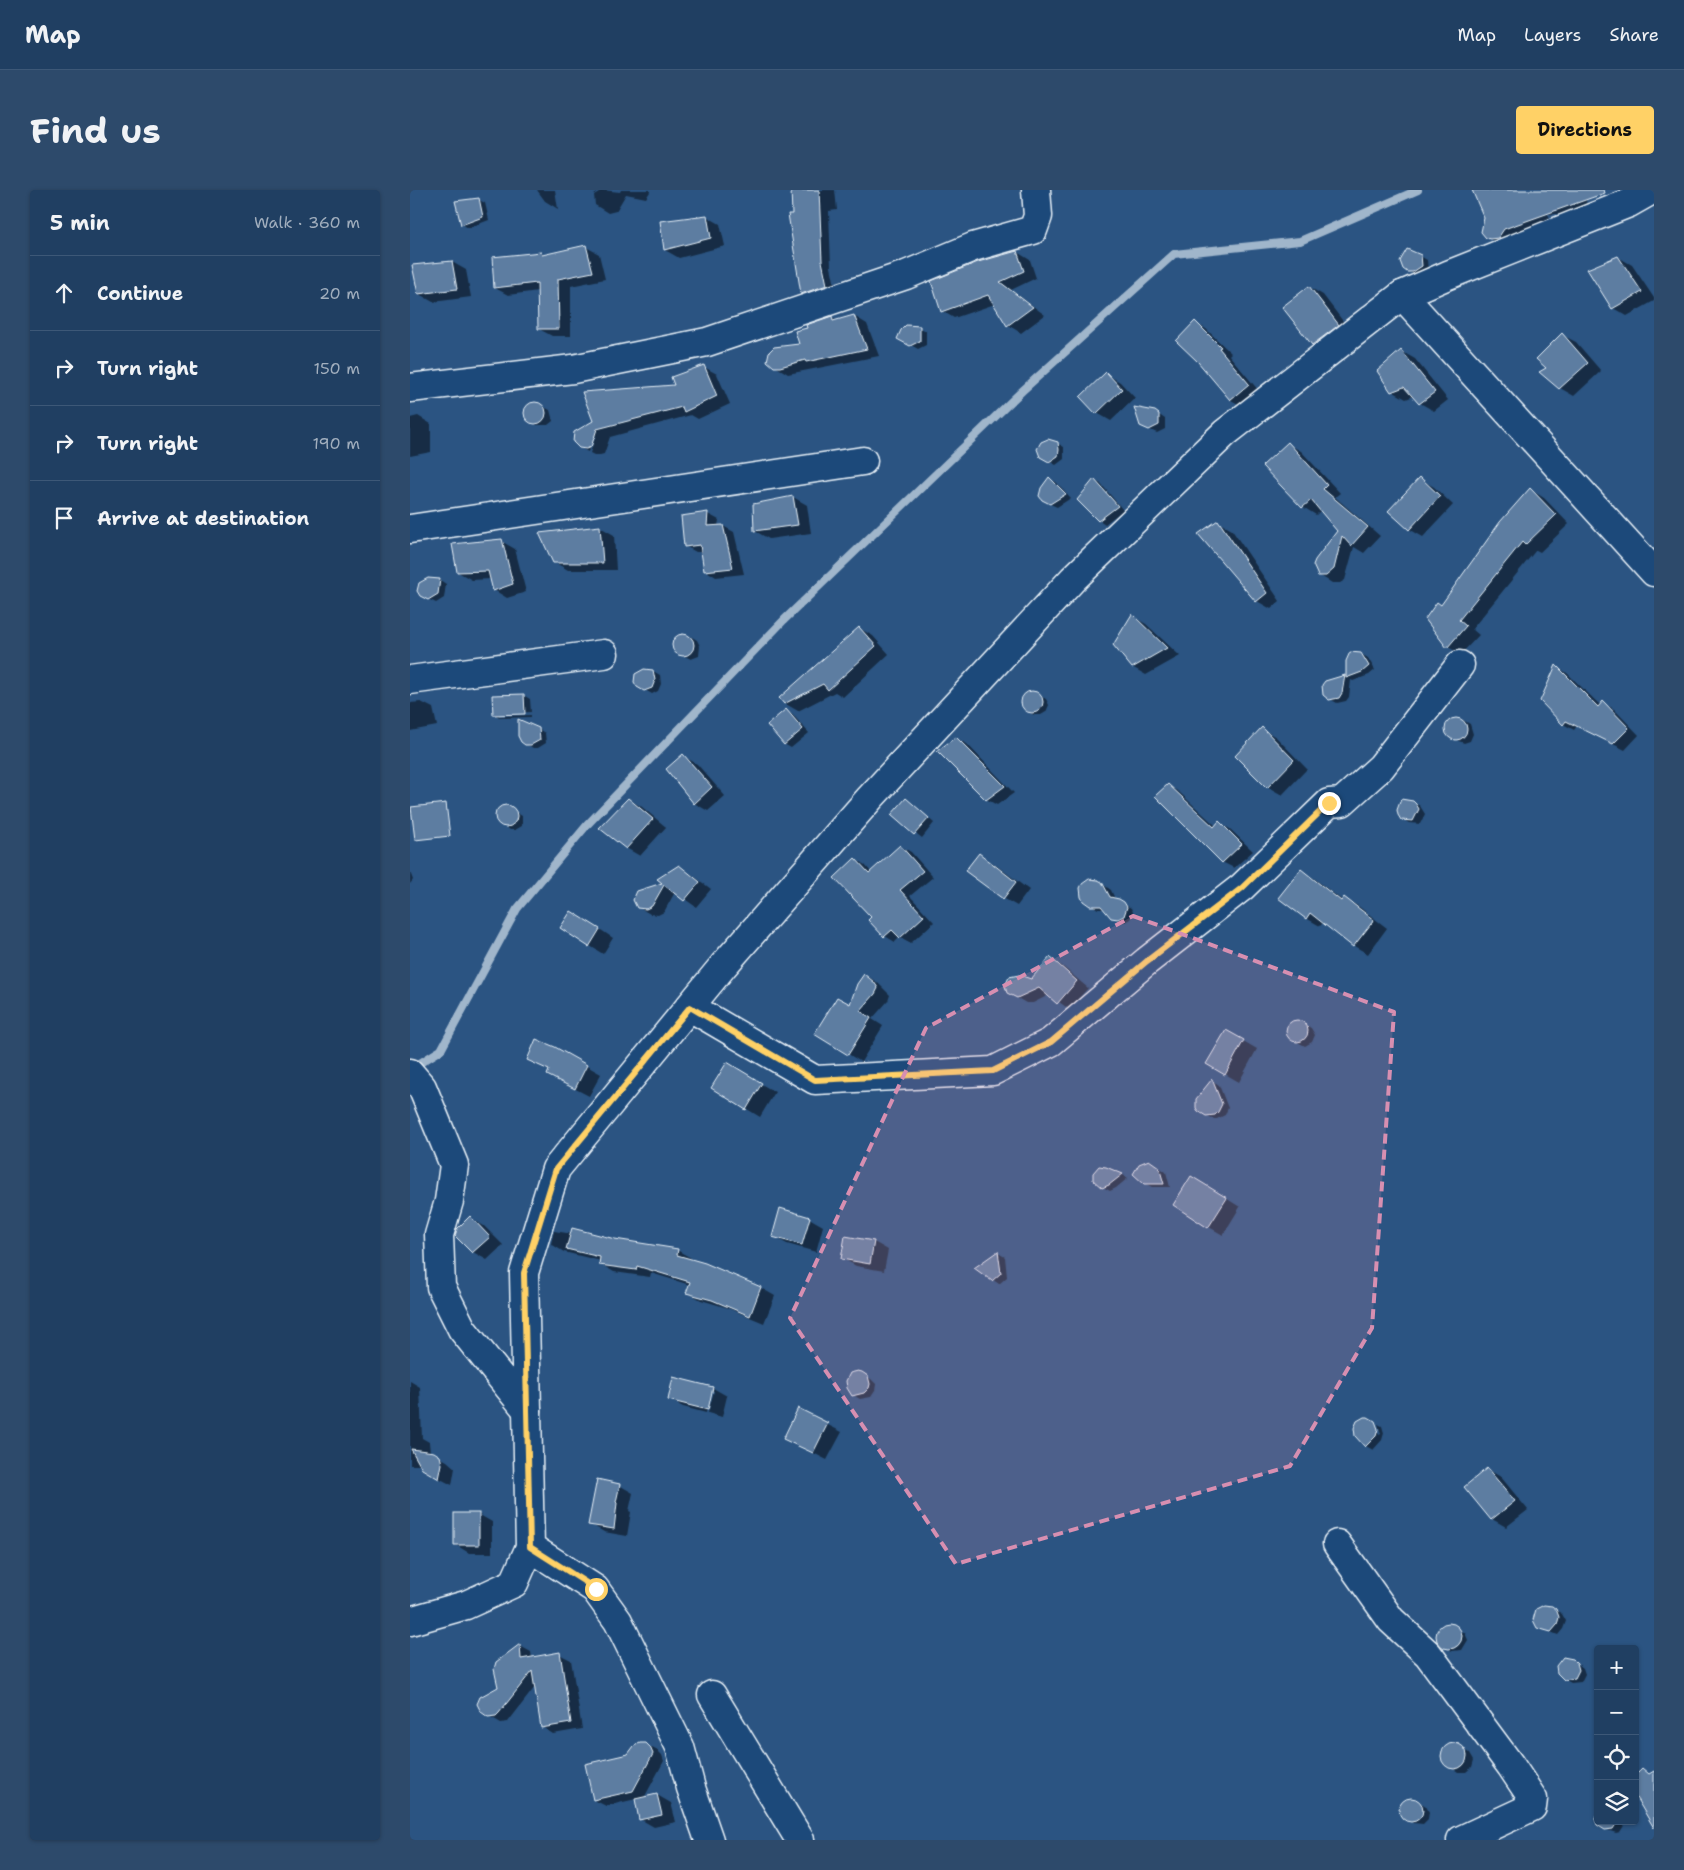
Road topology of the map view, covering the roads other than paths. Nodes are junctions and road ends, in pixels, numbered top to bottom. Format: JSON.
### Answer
{"nodes":[{"id":1,"x":1036,"y":190,"type":"edge"},
{"id":2,"x":1652,"y":190,"type":"edge"},
{"id":3,"x":1402,"y":295,"type":"junction"},
{"id":4,"x":410,"y":388,"type":"edge"},
{"id":5,"x":863,"y":461,"type":"dead end"},
{"id":6,"x":410,"y":528,"type":"edge"},
{"id":7,"x":1654,"y":572,"type":"edge"},
{"id":8,"x":604,"y":654,"type":"dead end"},
{"id":9,"x":1460,"y":665,"type":"dead end"},
{"id":10,"x":410,"y":680,"type":"edge"},
{"id":11,"x":690,"y":1007,"type":"junction"},
{"id":12,"x":415,"y":1079,"type":"edge"},
{"id":13,"x":527,"y":1410,"type":"junction"},
{"id":14,"x":1337,"y":1544,"type":"dead end"},
{"id":15,"x":530,"y":1547,"type":"junction"},
{"id":16,"x":410,"y":1620,"type":"edge"},
{"id":17,"x":712,"y":1695,"type":"dead end"},
{"id":18,"x":709,"y":1840,"type":"edge"},
{"id":19,"x":800,"y":1840,"type":"edge"},
{"id":20,"x":1461,"y":1840,"type":"edge"}],
"edges":[{"from":1,"to":4,"type":"street"},
{"from":2,"to":3,"type":"street"},
{"from":3,"to":7,"type":"street"},
{"from":3,"to":11,"type":"street"},
{"from":5,"to":6,"type":"street"},
{"from":8,"to":10,"type":"street"},
{"from":9,"to":11,"type":"street"},
{"from":11,"to":13,"type":"street"},
{"from":12,"to":13,"type":"street"},
{"from":13,"to":15,"type":"street"},
{"from":14,"to":20,"type":"street"},
{"from":15,"to":16,"type":"street"},
{"from":15,"to":18,"type":"street"},
{"from":17,"to":19,"type":"street"}]}
